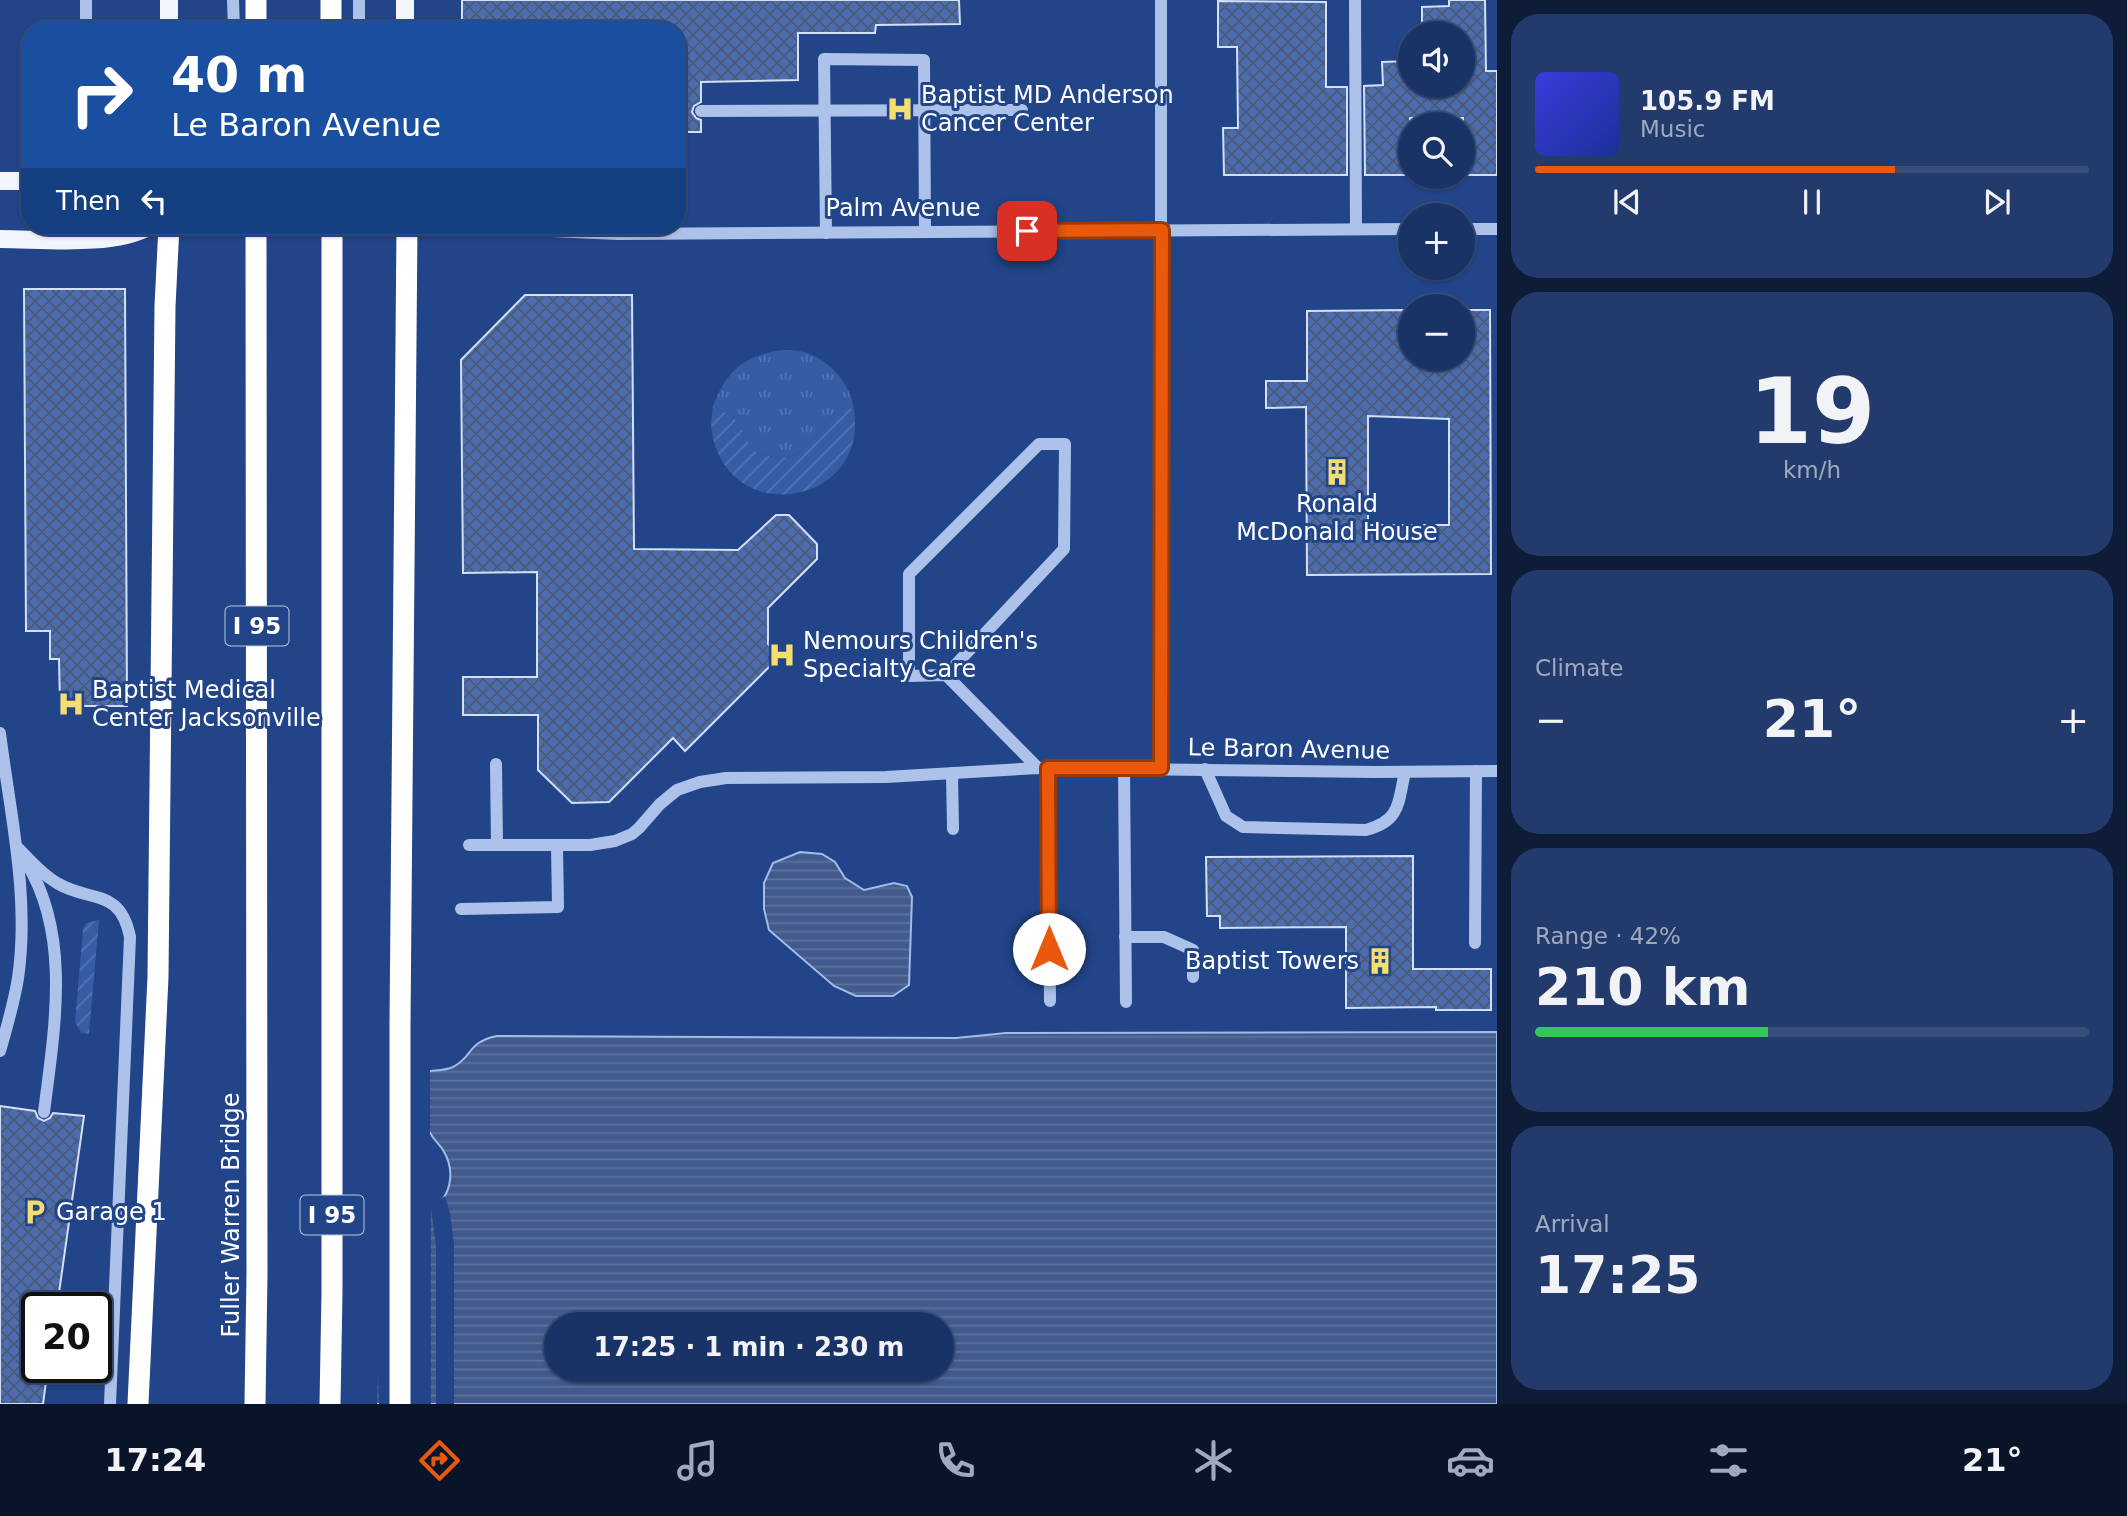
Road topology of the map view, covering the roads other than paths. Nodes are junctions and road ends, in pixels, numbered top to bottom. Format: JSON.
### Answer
{"nodes":[{"id":1,"x":86,"y":0,"type":"edge"},
{"id":2,"x":169,"y":0,"type":"edge"},
{"id":3,"x":233,"y":0,"type":"edge"},
{"id":4,"x":256,"y":0,"type":"edge"},
{"id":5,"x":331,"y":0,"type":"edge"},
{"id":6,"x":359,"y":0,"type":"edge"},
{"id":7,"x":405,"y":0,"type":"edge"},
{"id":8,"x":1161,"y":0,"type":"edge"},
{"id":9,"x":1355,"y":0,"type":"edge"},
{"id":10,"x":86,"y":21,"type":"edge"},
{"id":11,"x":169,"y":21,"type":"edge"},
{"id":12,"x":233,"y":21,"type":"edge"},
{"id":13,"x":256,"y":21,"type":"edge"},
{"id":14,"x":331,"y":21,"type":"edge"},
{"id":15,"x":359,"y":21,"type":"edge"},
{"id":16,"x":405,"y":21,"type":"edge"},
{"id":17,"x":1022,"y":110,"type":"dead end"},
{"id":18,"x":701,"y":111,"type":"dead end"},
{"id":19,"x":826,"y":111,"type":"junction"},
{"id":20,"x":923,"y":111,"type":"junction"},
{"id":21,"x":0,"y":181,"type":"edge"},
{"id":22,"x":21,"y":181,"type":"edge"},
{"id":23,"x":1356,"y":229,"type":"junction"},
{"id":24,"x":1398,"y":229,"type":"edge"},
{"id":25,"x":1475,"y":229,"type":"edge"},
{"id":26,"x":1497,"y":229,"type":"edge"},
{"id":27,"x":1162,"y":230,"type":"junction"},
{"id":28,"x":925,"y":232,"type":"junction"},
{"id":29,"x":826,"y":233,"type":"junction"},
{"id":30,"x":686,"y":234,"type":"edge"},
{"id":31,"x":127,"y":235,"type":"edge"},
{"id":32,"x":169,"y":235,"type":"edge"},
{"id":33,"x":256,"y":235,"type":"edge"},
{"id":34,"x":332,"y":235,"type":"edge"},
{"id":35,"x":407,"y":235,"type":"edge"},
{"id":36,"x":0,"y":239,"type":"edge"},
{"id":37,"x":946,"y":675,"type":"junction"},
{"id":38,"x":0,"y":733,"type":"edge"},
{"id":39,"x":496,"y":764,"type":"dead end"},
{"id":40,"x":1043,"y":768,"type":"junction"},
{"id":41,"x":1124,"y":768,"type":"junction"},
{"id":42,"x":1161,"y":768,"type":"junction"},
{"id":43,"x":1205,"y":769,"type":"junction"},
{"id":44,"x":1476,"y":771,"type":"junction"},
{"id":45,"x":1497,"y":771,"type":"edge"},
{"id":46,"x":1405,"y":772,"type":"junction"},
{"id":47,"x":952,"y":773,"type":"junction"},
{"id":48,"x":953,"y":829,"type":"dead end"},
{"id":49,"x":469,"y":845,"type":"dead end"},
{"id":50,"x":497,"y":845,"type":"junction"},
{"id":51,"x":557,"y":845,"type":"junction"},
{"id":52,"x":16,"y":846,"type":"junction"},
{"id":53,"x":461,"y":909,"type":"dead end"},
{"id":54,"x":1125,"y":937,"type":"junction"},
{"id":55,"x":1475,"y":943,"type":"dead end"},
{"id":56,"x":1193,"y":977,"type":"dead end"},
{"id":57,"x":1049,"y":1001,"type":"dead end"},
{"id":58,"x":1126,"y":1002,"type":"dead end"},
{"id":59,"x":0,"y":1051,"type":"edge"},
{"id":60,"x":44,"y":1112,"type":"dead end"},
{"id":61,"x":110,"y":1404,"type":"edge"},
{"id":62,"x":138,"y":1404,"type":"edge"},
{"id":63,"x":255,"y":1404,"type":"edge"},
{"id":64,"x":330,"y":1404,"type":"edge"},
{"id":65,"x":400,"y":1404,"type":"edge"}],
"edges":[{"from":1,"to":10,"type":"street"},
{"from":2,"to":11,"type":"main road"},
{"from":3,"to":12,"type":"street"},
{"from":4,"to":13,"type":"highway"},
{"from":5,"to":14,"type":"highway"},
{"from":6,"to":15,"type":"street"},
{"from":7,"to":16,"type":"main road"},
{"from":8,"to":27,"type":"street"},
{"from":9,"to":23,"type":"street"},
{"from":17,"to":20,"type":"street"},
{"from":18,"to":19,"type":"street"},
{"from":19,"to":20,"type":"street"},
{"from":19,"to":20,"type":"street"},
{"from":19,"to":29,"type":"street"},
{"from":20,"to":28,"type":"street"},
{"from":21,"to":22,"type":"main road"},
{"from":23,"to":24,"type":"street","name":"Palm Avenue"},
{"from":23,"to":27,"type":"street","name":"Palm Avenue"},
{"from":25,"to":26,"type":"street"},
{"from":27,"to":28,"type":"street","name":"Palm Avenue"},
{"from":27,"to":42,"type":"street"},
{"from":28,"to":29,"type":"street","name":"Palm Avenue"},
{"from":29,"to":30,"type":"street","name":"Palm Avenue"},
{"from":31,"to":36,"type":"main road"},
{"from":32,"to":62,"type":"highway"},
{"from":33,"to":63,"type":"highway","name":"Fuller Warren Bridge","number":"I 95"},
{"from":34,"to":64,"type":"highway","number":"I 95"},
{"from":35,"to":65,"type":"highway"},
{"from":37,"to":37,"type":"street"},
{"from":37,"to":40,"type":"street"},
{"from":38,"to":52,"type":"street"},
{"from":39,"to":50,"type":"street"},
{"from":40,"to":41,"type":"street","name":"Le Baron Avenue"},
{"from":40,"to":47,"type":"street","name":"Le Baron Avenue"},
{"from":40,"to":57,"type":"street"},
{"from":41,"to":42,"type":"street","name":"Le Baron Avenue"},
{"from":41,"to":54,"type":"street"},
{"from":42,"to":43,"type":"street","name":"Le Baron Avenue"},
{"from":43,"to":46,"type":"street","name":"Le Baron Avenue"},
{"from":43,"to":46,"type":"street"},
{"from":44,"to":45,"type":"street","name":"Le Baron Avenue"},
{"from":44,"to":46,"type":"street","name":"Le Baron Avenue"},
{"from":44,"to":55,"type":"street"},
{"from":47,"to":48,"type":"street"},
{"from":47,"to":51,"type":"street","name":"Le Baron Avenue"},
{"from":49,"to":50,"type":"street","name":"Le Baron Avenue"},
{"from":50,"to":51,"type":"street","name":"Le Baron Avenue"},
{"from":51,"to":53,"type":"street"},
{"from":52,"to":59,"type":"street"},
{"from":52,"to":60,"type":"street"},
{"from":52,"to":61,"type":"street"},
{"from":54,"to":56,"type":"street"},
{"from":54,"to":58,"type":"street"}]}
